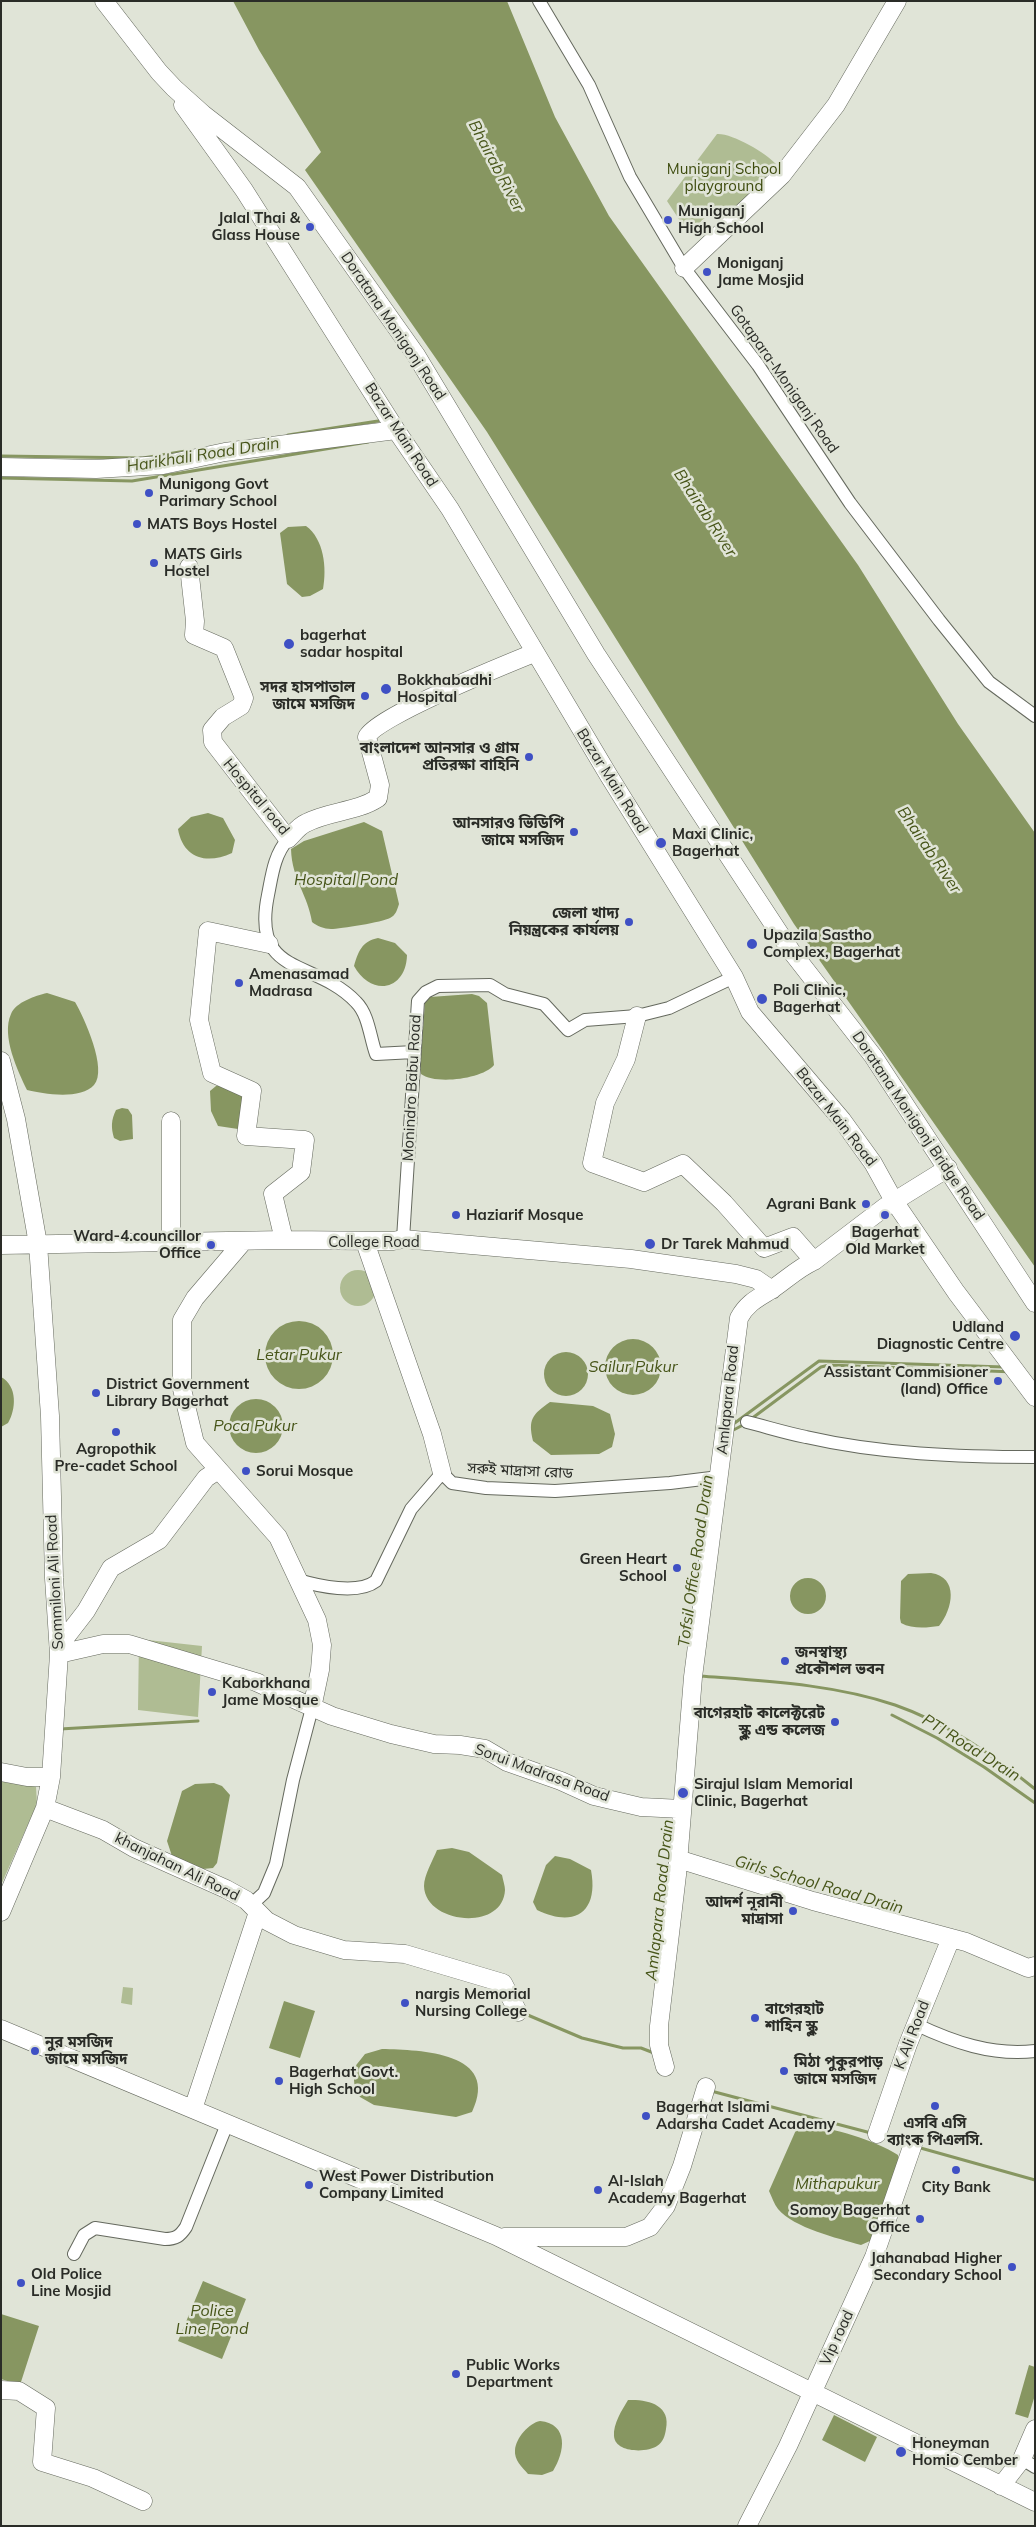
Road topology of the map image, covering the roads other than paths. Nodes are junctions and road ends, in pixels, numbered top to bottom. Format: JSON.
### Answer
{"nodes":[{"id":1,"x":104,"y":1,"type":"edge"},
{"id":2,"x":540,"y":1,"type":"edge"},
{"id":3,"x":897,"y":1,"type":"edge"},
{"id":4,"x":174,"y":88,"type":"junction"},
{"id":5,"x":684,"y":268,"type":"junction"},
{"id":6,"x":396,"y":430,"type":"junction"},
{"id":7,"x":1,"y":467,"type":"edge"},
{"id":8,"x":189,"y":567,"type":"dead end"},
{"id":9,"x":534,"y":653,"type":"junction"},
{"id":10,"x":596,"y":654,"type":"joint"},
{"id":11,"x":1035,"y":716,"type":"edge"},
{"id":12,"x":288,"y":839,"type":"junction"},
{"id":13,"x":269,"y":944,"type":"junction"},
{"id":14,"x":734,"y":976,"type":"junction"},
{"id":15,"x":637,"y":1016,"type":"junction"},
{"id":16,"x":414,"y":1052,"type":"junction"},
{"id":17,"x":1,"y":1061,"type":"edge"},
{"id":18,"x":171,"y":1121,"type":"dead end"},
{"id":19,"x":948,"y":1168,"type":"junction"},
{"id":20,"x":894,"y":1201,"type":"junction"},
{"id":21,"x":284,"y":1240,"type":"junction"},
{"id":22,"x":403,"y":1240,"type":"junction"},
{"id":23,"x":171,"y":1241,"type":"junction"},
{"id":24,"x":365,"y":1242,"type":"junction"},
{"id":25,"x":242,"y":1243,"type":"junction"},
{"id":26,"x":38,"y":1244,"type":"junction"},
{"id":27,"x":1,"y":1245,"type":"edge"},
{"id":28,"x":814,"y":1261,"type":"junction"},
{"id":29,"x":772,"y":1290,"type":"junction"},
{"id":30,"x":1035,"y":1303,"type":"edge"},
{"id":31,"x":1035,"y":1397,"type":"edge"},
{"id":32,"x":747,"y":1422,"type":"dead end"},
{"id":33,"x":1035,"y":1458,"type":"edge"},
{"id":34,"x":218,"y":1470,"type":"junction"},
{"id":35,"x":442,"y":1473,"type":"junction"},
{"id":36,"x":720,"y":1477,"type":"junction"},
{"id":37,"x":298,"y":1580,"type":"junction"},
{"id":38,"x":59,"y":1650,"type":"junction"},
{"id":39,"x":312,"y":1708,"type":"junction"},
{"id":40,"x":1,"y":1772,"type":"edge"},
{"id":41,"x":51,"y":1777,"type":"junction"},
{"id":42,"x":45,"y":1808,"type":"junction"},
{"id":43,"x":682,"y":1809,"type":"junction"},
{"id":44,"x":678,"y":1859,"type":"junction"},
{"id":45,"x":254,"y":1909,"type":"junction"},
{"id":46,"x":1,"y":1912,"type":"edge"},
{"id":47,"x":951,"y":1938,"type":"junction"},
{"id":48,"x":1035,"y":1966,"type":"edge"},
{"id":49,"x":518,"y":2012,"type":"dead end"},
{"id":50,"x":915,"y":2024,"type":"junction"},
{"id":51,"x":1,"y":2029,"type":"edge"},
{"id":52,"x":1035,"y":2051,"type":"edge"},
{"id":53,"x":665,"y":2067,"type":"dead end"},
{"id":54,"x":706,"y":2087,"type":"dead end"},
{"id":55,"x":193,"y":2110,"type":"junction"},
{"id":56,"x":228,"y":2124,"type":"junction"},
{"id":57,"x":877,"y":2134,"type":"dead end"},
{"id":58,"x":912,"y":2144,"type":"dead end"},
{"id":59,"x":496,"y":2236,"type":"junction"},
{"id":60,"x":74,"y":2254,"type":"dead end"},
{"id":61,"x":1,"y":2390,"type":"edge"},
{"id":62,"x":811,"y":2393,"type":"junction"},
{"id":63,"x":1035,"y":2429,"type":"edge"},
{"id":64,"x":1028,"y":2463,"type":"edge"},
{"id":65,"x":1001,"y":2486,"type":"junction"},
{"id":66,"x":143,"y":2501,"type":"dead end"},
{"id":67,"x":1035,"y":2502,"type":"edge"},
{"id":68,"x":747,"y":2526,"type":"edge"}],
"edges":[{"from":1,"to":4,"type":"street"},
{"from":2,"to":5,"type":"street","name":"Gotapara-Moniganj Road"},
{"from":3,"to":5,"type":"street"},
{"from":4,"to":6,"type":"street","name":"Bazar Main Road"},
{"from":4,"to":10,"type":"street","name":"Doratana Monigonj Road"},
{"from":5,"to":11,"type":"street","name":"Gotapara-Moniganj Road"},
{"from":6,"to":7,"type":"street"},
{"from":6,"to":9,"type":"street","name":"Bazar Main Road"},
{"from":8,"to":12,"type":"street","name":"Hospital road"},
{"from":9,"to":12,"type":"street","name":"Hospital road"},
{"from":9,"to":14,"type":"street","name":"Bazar Main Road"},
{"from":10,"to":19,"type":"street","name":"Doratana Monigonj Bridge Road"},
{"from":12,"to":13,"type":"street"},
{"from":13,"to":16,"type":"street"},
{"from":13,"to":21,"type":"street"},
{"from":14,"to":15,"type":"street","name":"Monindro Babu Road"},
{"from":14,"to":20,"type":"street","name":"Bazar Main Road"},
{"from":15,"to":16,"type":"street","name":"Monindro Babu Road"},
{"from":15,"to":28,"type":"street"},
{"from":16,"to":22,"type":"street","name":"Monindro Babu Road"},
{"from":17,"to":26,"type":"street","name":"Sommiloni Ali Road"},
{"from":18,"to":23,"type":"street"},
{"from":19,"to":20,"type":"street","name":"Amlapara Road"},
{"from":19,"to":30,"type":"street","name":"Doratana Monigonj Bridge Road"},
{"from":20,"to":28,"type":"street","name":"Amlapara Road"},
{"from":20,"to":31,"type":"street","name":"Bazar Main Road"},
{"from":21,"to":24,"type":"street","name":"College Road"},
{"from":21,"to":25,"type":"street","name":"College Road"},
{"from":22,"to":24,"type":"street","name":"College Road"},
{"from":22,"to":29,"type":"street","name":"College Road"},
{"from":23,"to":25,"type":"street","name":"College Road"},
{"from":23,"to":26,"type":"street","name":"College Road"},
{"from":24,"to":35,"type":"street"},
{"from":25,"to":34,"type":"street"},
{"from":26,"to":27,"type":"street","name":"College Road"},
{"from":26,"to":38,"type":"street","name":"Sommiloni Ali Road"},
{"from":28,"to":29,"type":"street","name":"Amlapara Road"},
{"from":29,"to":36,"type":"street","name":"Amlapara Road"},
{"from":32,"to":33,"type":"street"},
{"from":34,"to":37,"type":"street"},
{"from":34,"to":38,"type":"street"},
{"from":35,"to":36,"type":"street","name":"সরুই মাদ্রাসা রোড"},
{"from":35,"to":37,"type":"street"},
{"from":36,"to":43,"type":"street","name":"Amlapara Road"},
{"from":37,"to":39,"type":"street"},
{"from":38,"to":39,"type":"street","name":"Sorui Madrasa Road"},
{"from":38,"to":41,"type":"street","name":"Sommiloni Ali Road"},
{"from":39,"to":43,"type":"street","name":"Sorui Madrasa Road"},
{"from":39,"to":45,"type":"street"},
{"from":40,"to":41,"type":"street"},
{"from":41,"to":42,"type":"street","name":"Sommiloni Ali Road"},
{"from":42,"to":45,"type":"street","name":"khanjahan Ali Road"},
{"from":42,"to":46,"type":"street","name":"Sommiloni Ali Road"},
{"from":43,"to":44,"type":"street","name":"Amlapara Road"},
{"from":44,"to":47,"type":"street"},
{"from":44,"to":53,"type":"street","name":"Amlapara Road"},
{"from":45,"to":49,"type":"street","name":"khanjahan Ali Road"},
{"from":45,"to":55,"type":"street"},
{"from":47,"to":48,"type":"street"},
{"from":47,"to":50,"type":"street","name":"K Ali Road"},
{"from":50,"to":52,"type":"street"},
{"from":50,"to":57,"type":"street","name":"K Ali Road"},
{"from":51,"to":55,"type":"street"},
{"from":54,"to":59,"type":"street"},
{"from":55,"to":56,"type":"street"},
{"from":56,"to":59,"type":"street"},
{"from":56,"to":60,"type":"street"},
{"from":58,"to":62,"type":"street","name":"Vip road"},
{"from":59,"to":62,"type":"street"},
{"from":61,"to":66,"type":"street"},
{"from":62,"to":65,"type":"street"},
{"from":62,"to":68,"type":"street","name":"Vip road"},
{"from":63,"to":64,"type":"street"},
{"from":64,"to":65,"type":"street"},
{"from":65,"to":67,"type":"street"}]}
